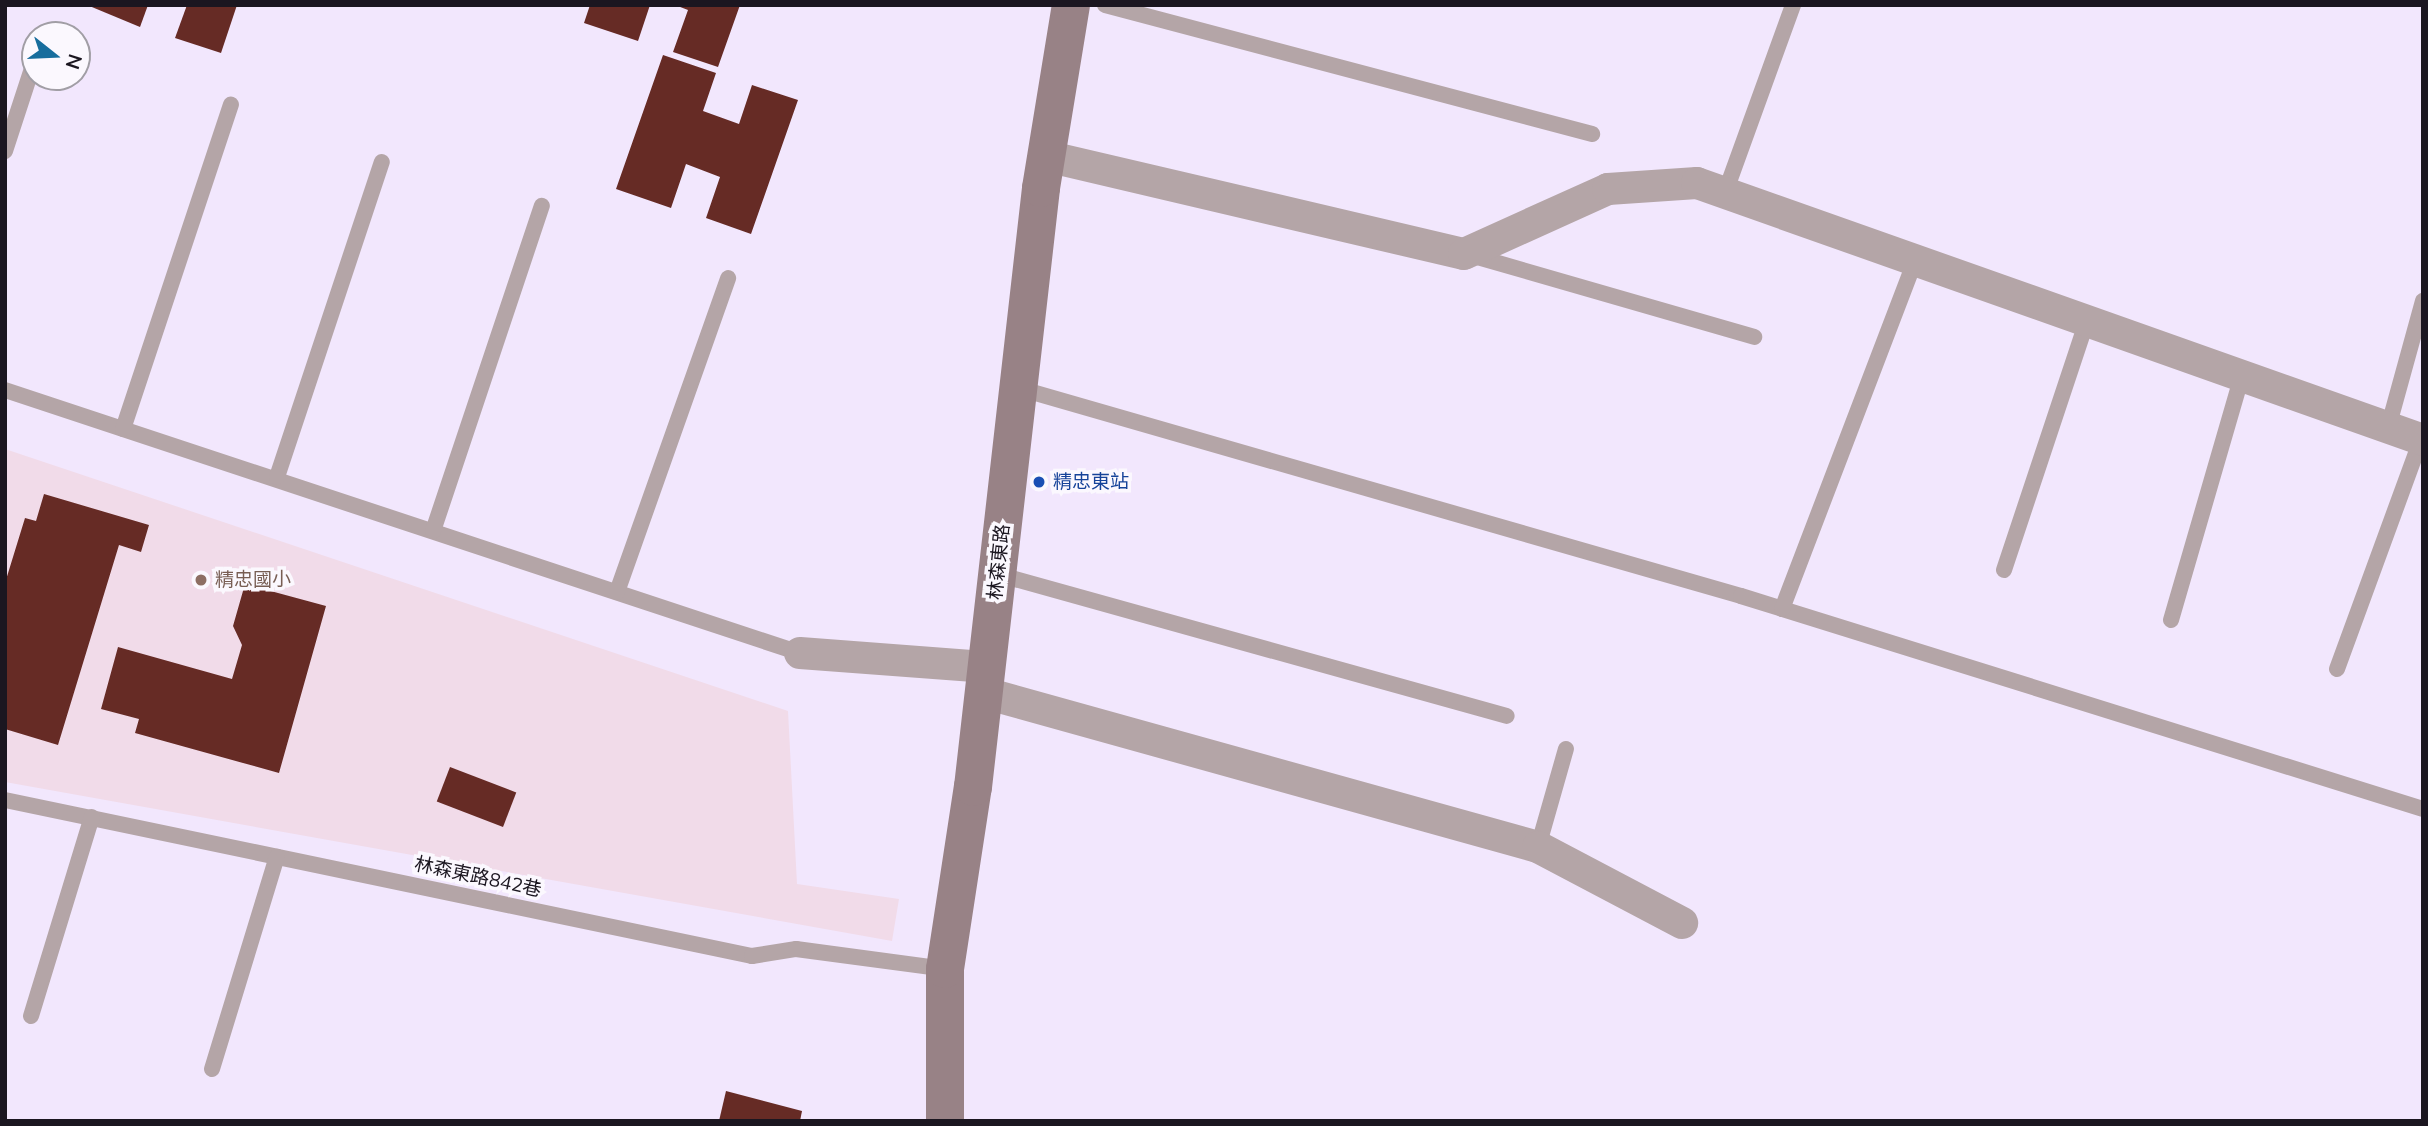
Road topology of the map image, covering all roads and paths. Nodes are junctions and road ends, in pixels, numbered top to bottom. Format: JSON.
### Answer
{"nodes":[{"id":1,"x":1071,"y":5,"type":"edge"},
{"id":2,"x":1105,"y":5,"type":"edge"},
{"id":3,"x":1793,"y":5,"type":"edge"},
{"id":4,"x":25,"y":91,"type":"edge"},
{"id":5,"x":231,"y":105,"type":"dead end"},
{"id":6,"x":1592,"y":135,"type":"dead end"},
{"id":7,"x":5,"y":151,"type":"edge"},
{"id":8,"x":1046,"y":156,"type":"junction"},
{"id":9,"x":382,"y":162,"type":"dead end"},
{"id":10,"x":1725,"y":193,"type":"junction"},
{"id":11,"x":542,"y":206,"type":"dead end"},
{"id":12,"x":1464,"y":254,"type":"junction"},
{"id":13,"x":1915,"y":260,"type":"junction"},
{"id":14,"x":728,"y":278,"type":"dead end"},
{"id":15,"x":2423,"y":302,"type":"edge"},
{"id":16,"x":2087,"y":321,"type":"junction"},
{"id":17,"x":1754,"y":337,"type":"dead end"},
{"id":18,"x":2242,"y":376,"type":"junction"},
{"id":19,"x":1018,"y":388,"type":"junction"},
{"id":20,"x":5,"y":390,"type":"edge"},
{"id":21,"x":2388,"y":428,"type":"junction"},
{"id":22,"x":123,"y":429,"type":"junction"},
{"id":23,"x":2422,"y":440,"type":"edge"},
{"id":24,"x":276,"y":477,"type":"junction"},
{"id":25,"x":433,"y":531,"type":"junction"},
{"id":26,"x":2004,"y":570,"type":"dead end"},
{"id":27,"x":997,"y":574,"type":"junction"},
{"id":28,"x":617,"y":592,"type":"junction"},
{"id":29,"x":1782,"y":609,"type":"junction"},
{"id":30,"x":2171,"y":620,"type":"dead end"},
{"id":31,"x":800,"y":653,"type":"joint"},
{"id":32,"x":2337,"y":669,"type":"dead end"},
{"id":33,"x":986,"y":680,"type":"junction"},
{"id":34,"x":1507,"y":716,"type":"dead end"},
{"id":35,"x":1566,"y":749,"type":"dead end"},
{"id":36,"x":5,"y":800,"type":"edge"},
{"id":37,"x":2423,"y":809,"type":"edge"},
{"id":38,"x":92,"y":817,"type":"junction"},
{"id":39,"x":1538,"y":847,"type":"junction"},
{"id":40,"x":277,"y":857,"type":"junction"},
{"id":41,"x":1682,"y":923,"type":"dead end"},
{"id":42,"x":945,"y":969,"type":"junction"},
{"id":43,"x":31,"y":1016,"type":"dead end"},
{"id":44,"x":212,"y":1069,"type":"dead end"},
{"id":45,"x":945,"y":1121,"type":"edge"}],
"edges":[{"from":1,"to":8,"type":"main road","name":"林森東路"},
{"from":2,"to":6,"type":"lane"},
{"from":3,"to":10,"type":"lane"},
{"from":4,"to":7,"type":"lane"},
{"from":5,"to":22,"type":"lane"},
{"from":8,"to":12,"type":"street"},
{"from":8,"to":19,"type":"main road","name":"林森東路"},
{"from":9,"to":24,"type":"lane"},
{"from":10,"to":12,"type":"street"},
{"from":10,"to":13,"type":"street"},
{"from":11,"to":25,"type":"lane"},
{"from":12,"to":17,"type":"lane"},
{"from":13,"to":16,"type":"street"},
{"from":13,"to":29,"type":"lane"},
{"from":14,"to":28,"type":"lane"},
{"from":15,"to":21,"type":"lane"},
{"from":16,"to":18,"type":"street"},
{"from":16,"to":26,"type":"lane"},
{"from":18,"to":21,"type":"street"},
{"from":18,"to":30,"type":"lane"},
{"from":19,"to":27,"type":"main road","name":"林森東路"},
{"from":19,"to":29,"type":"lane"},
{"from":20,"to":22,"type":"lane"},
{"from":21,"to":23,"type":"street"},
{"from":22,"to":24,"type":"lane"},
{"from":23,"to":32,"type":"lane"},
{"from":24,"to":25,"type":"lane"},
{"from":25,"to":28,"type":"lane"},
{"from":27,"to":33,"type":"main road","name":"林森東路"},
{"from":27,"to":34,"type":"lane"},
{"from":28,"to":31,"type":"lane"},
{"from":29,"to":37,"type":"lane"},
{"from":31,"to":33,"type":"street"},
{"from":33,"to":39,"type":"street"},
{"from":33,"to":42,"type":"main road","name":"林森東路"},
{"from":35,"to":39,"type":"lane"},
{"from":36,"to":38,"type":"lane","name":"林森東路842巷"},
{"from":38,"to":40,"type":"lane","name":"林森東路842巷"},
{"from":38,"to":43,"type":"lane"},
{"from":39,"to":41,"type":"street"},
{"from":40,"to":42,"type":"lane","name":"林森東路842巷"},
{"from":40,"to":44,"type":"lane"},
{"from":42,"to":45,"type":"main road","name":"林森東路"}]}
